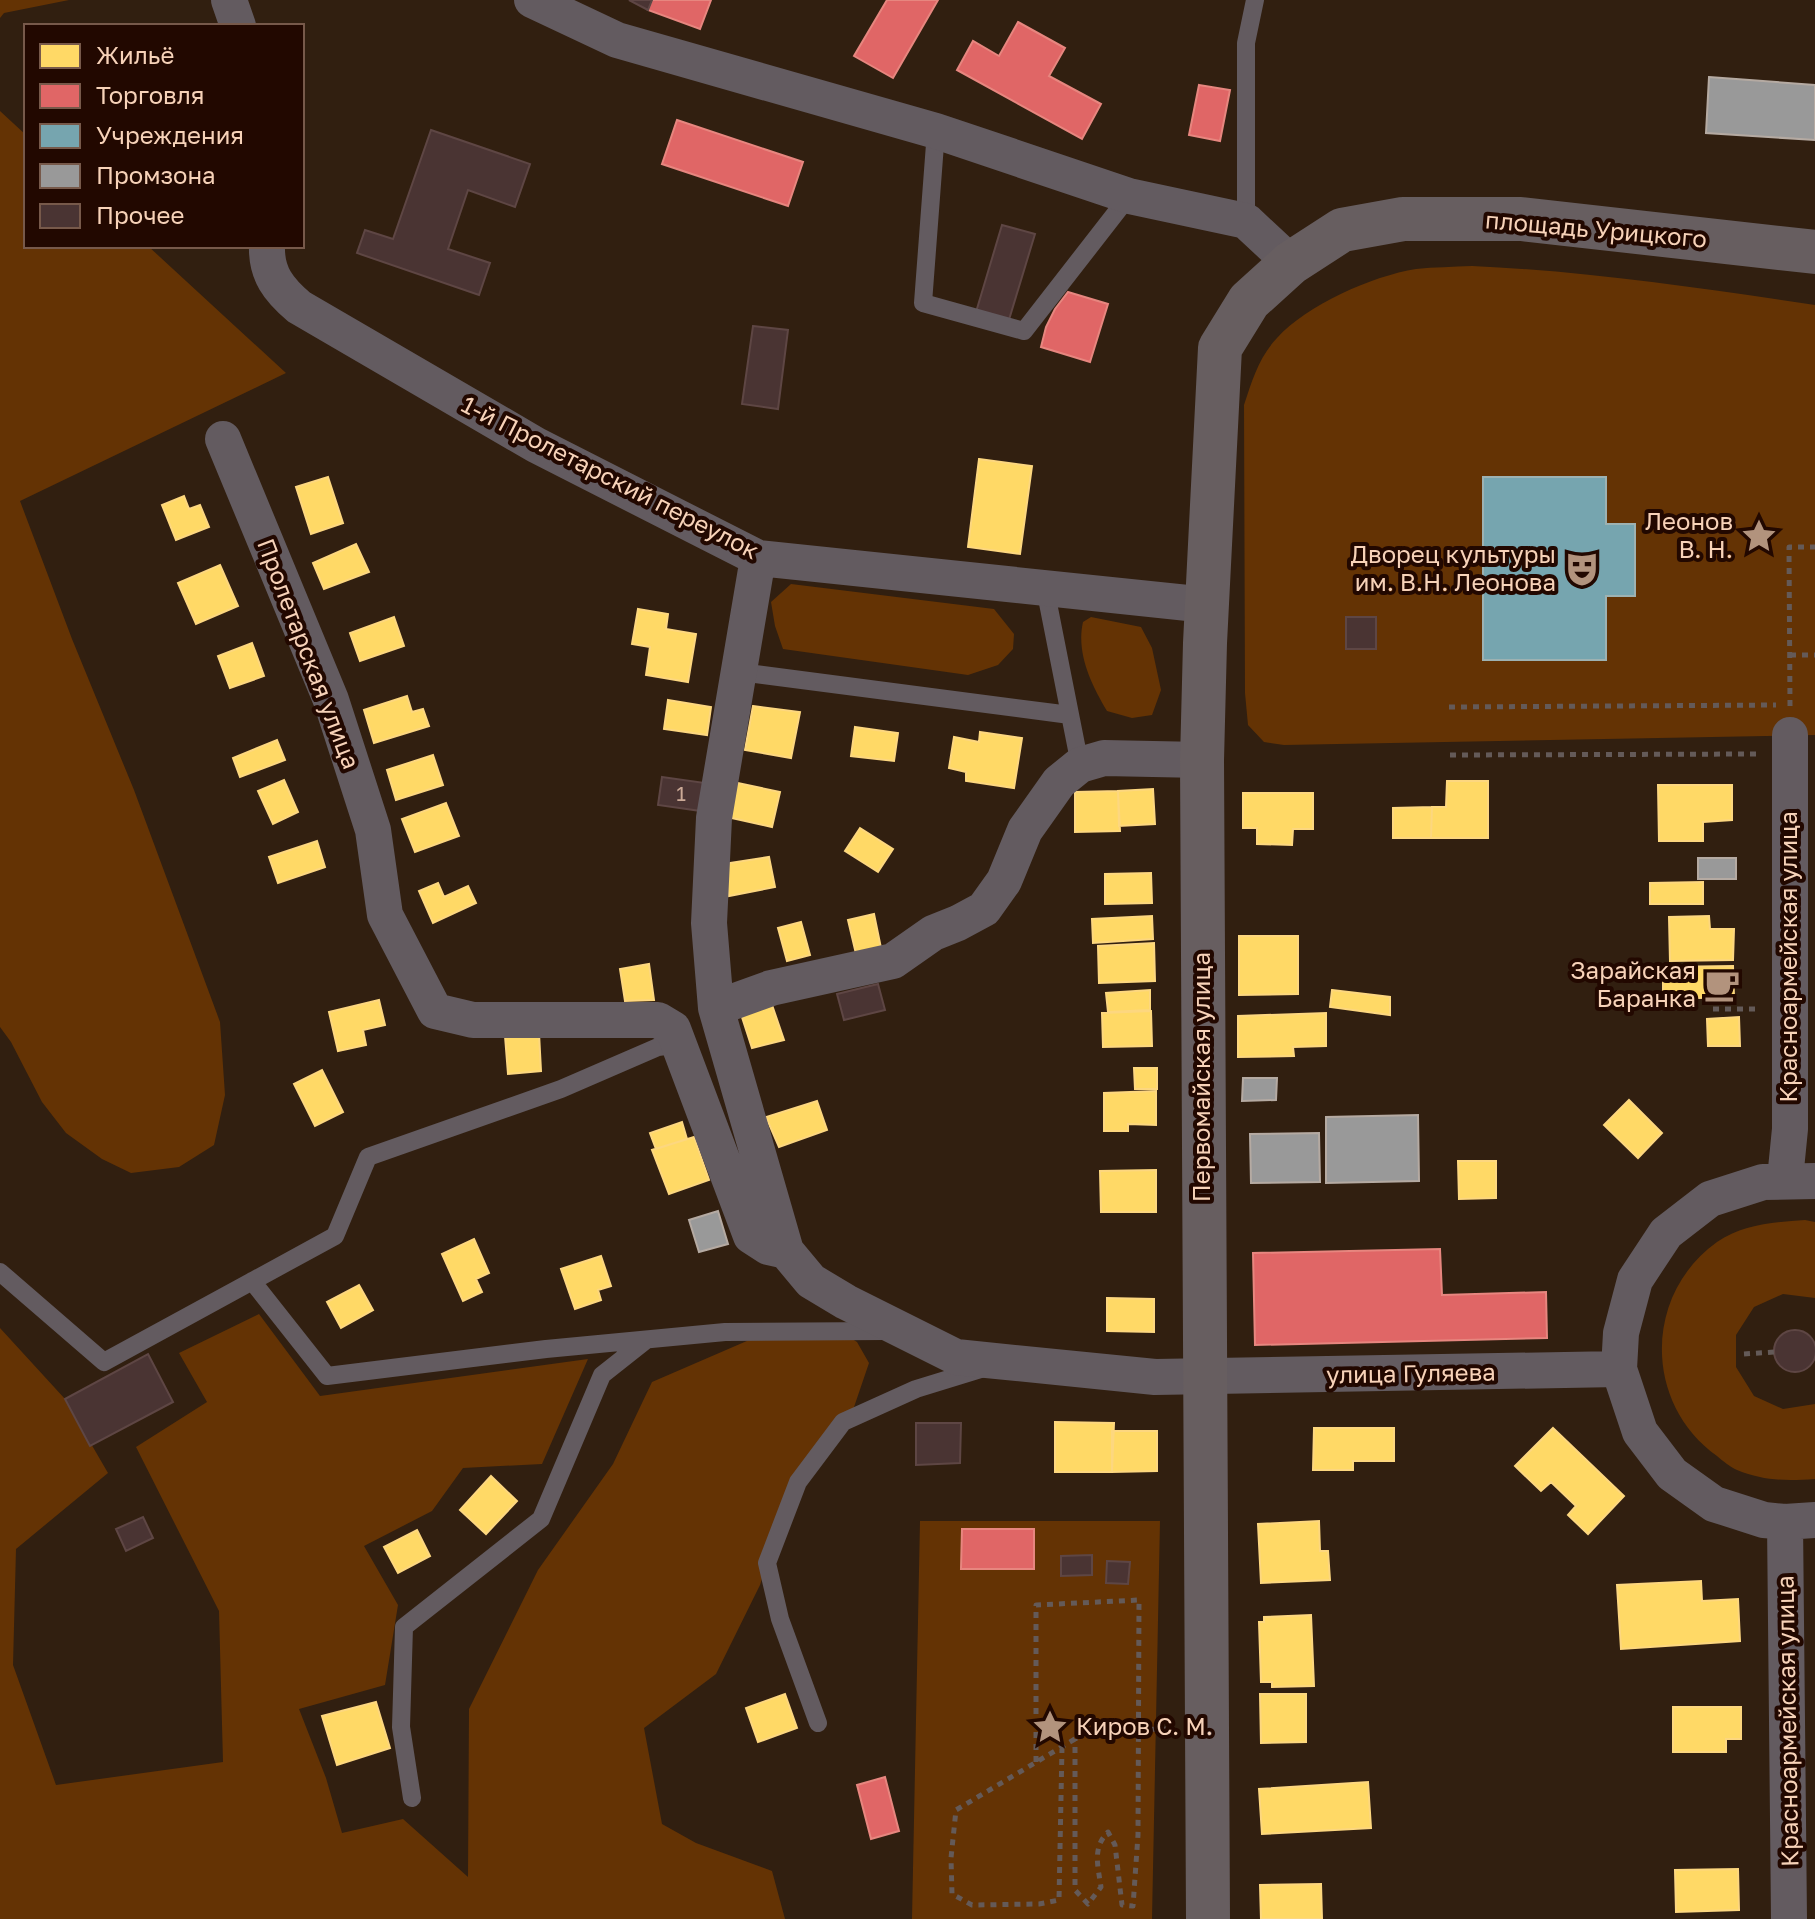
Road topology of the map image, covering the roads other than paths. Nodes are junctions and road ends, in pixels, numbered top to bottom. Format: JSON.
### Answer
{"nodes":[{"id":1,"x":229,"y":0,"type":"edge"},
{"id":2,"x":532,"y":0,"type":"edge"},
{"id":3,"x":1255,"y":0,"type":"edge"},
{"id":4,"x":237,"y":24,"type":"edge"},
{"id":5,"x":936,"y":131,"type":"junction"},
{"id":6,"x":1129,"y":196,"type":"junction"},
{"id":7,"x":1246,"y":221,"type":"junction"},
{"id":8,"x":267,"y":248,"type":"edge"},
{"id":9,"x":1815,"y":252,"type":"edge"},
{"id":10,"x":1291,"y":263,"type":"junction"},
{"id":11,"x":223,"y":439,"type":"dead end"},
{"id":12,"x":758,"y":558,"type":"junction"},
{"id":13,"x":1045,"y":588,"type":"junction"},
{"id":14,"x":1207,"y":605,"type":"junction"},
{"id":15,"x":740,"y":672,"type":"junction"},
{"id":16,"x":1070,"y":715,"type":"junction"},
{"id":17,"x":1790,"y":731,"type":"road end"},
{"id":18,"x":1202,"y":760,"type":"junction"},
{"id":19,"x":1080,"y":765,"type":"junction"},
{"id":20,"x":716,"y":1008,"type":"junction"},
{"id":21,"x":679,"y":1044,"type":"junction"},
{"id":22,"x":1800,"y":1180,"type":"edge"},
{"id":23,"x":786,"y":1251,"type":"junction"},
{"id":24,"x":0,"y":1272,"type":"edge"},
{"id":25,"x":252,"y":1281,"type":"junction"},
{"id":26,"x":906,"y":1331,"type":"junction"},
{"id":27,"x":646,"y":1341,"type":"junction"},
{"id":28,"x":1007,"y":1361,"type":"junction"},
{"id":29,"x":1619,"y":1369,"type":"junction"},
{"id":30,"x":1204,"y":1377,"type":"junction"},
{"id":31,"x":1800,"y":1521,"type":"edge"},
{"id":32,"x":818,"y":1723,"type":"dead end"},
{"id":33,"x":412,"y":1798,"type":"dead end"},
{"id":34,"x":1208,"y":1919,"type":"edge"},
{"id":35,"x":1789,"y":1919,"type":"edge"}],
"edges":[{"from":1,"to":4,"type":"street"},
{"from":2,"to":5,"type":"street"},
{"from":3,"to":7,"type":"lane"},
{"from":5,"to":6,"type":"street"},
{"from":5,"to":6,"type":"lane"},
{"from":6,"to":7,"type":"street"},
{"from":7,"to":10,"type":"street"},
{"from":8,"to":12,"type":"street","name":"1-й Пролетарский переулок"},
{"from":9,"to":10,"type":"main road","name":"площадь Урицкого"},
{"from":10,"to":14,"type":"main road","name":"Первомайская улица"},
{"from":11,"to":21,"type":"street","name":"Пролетарская улица"},
{"from":12,"to":13,"type":"street","name":"1-й Пролетарский переулок"},
{"from":12,"to":15,"type":"street"},
{"from":13,"to":14,"type":"street","name":"1-й Пролетарский переулок"},
{"from":13,"to":16,"type":"lane"},
{"from":14,"to":18,"type":"main road","name":"Первомайская улица"},
{"from":15,"to":16,"type":"lane"},
{"from":15,"to":20,"type":"street"},
{"from":16,"to":19,"type":"lane"},
{"from":17,"to":22,"type":"street","name":"Красноармейская улица"},
{"from":18,"to":19,"type":"street"},
{"from":18,"to":30,"type":"main road","name":"Первомайская улица"},
{"from":19,"to":20,"type":"street"},
{"from":20,"to":23,"type":"street"},
{"from":21,"to":23,"type":"street","name":"Пролетарская улица"},
{"from":21,"to":25,"type":"lane"},
{"from":22,"to":29,"type":"street","name":"Красноармейская улица"},
{"from":23,"to":26,"type":"street","name":"Пролетарская улица"},
{"from":24,"to":25,"type":"lane"},
{"from":25,"to":27,"type":"lane"},
{"from":26,"to":27,"type":"lane"},
{"from":26,"to":28,"type":"street","name":"Пролетарская улица"},
{"from":27,"to":33,"type":"lane"},
{"from":28,"to":30,"type":"street","name":"Пролетарская улица"},
{"from":28,"to":32,"type":"lane"},
{"from":29,"to":30,"type":"street","name":"улица Гуляева"},
{"from":29,"to":31,"type":"street","name":"Красноармейская улица"},
{"from":30,"to":34,"type":"main road","name":"Первомайская улица"},
{"from":31,"to":35,"type":"street","name":"Красноармейская улица"}]}
